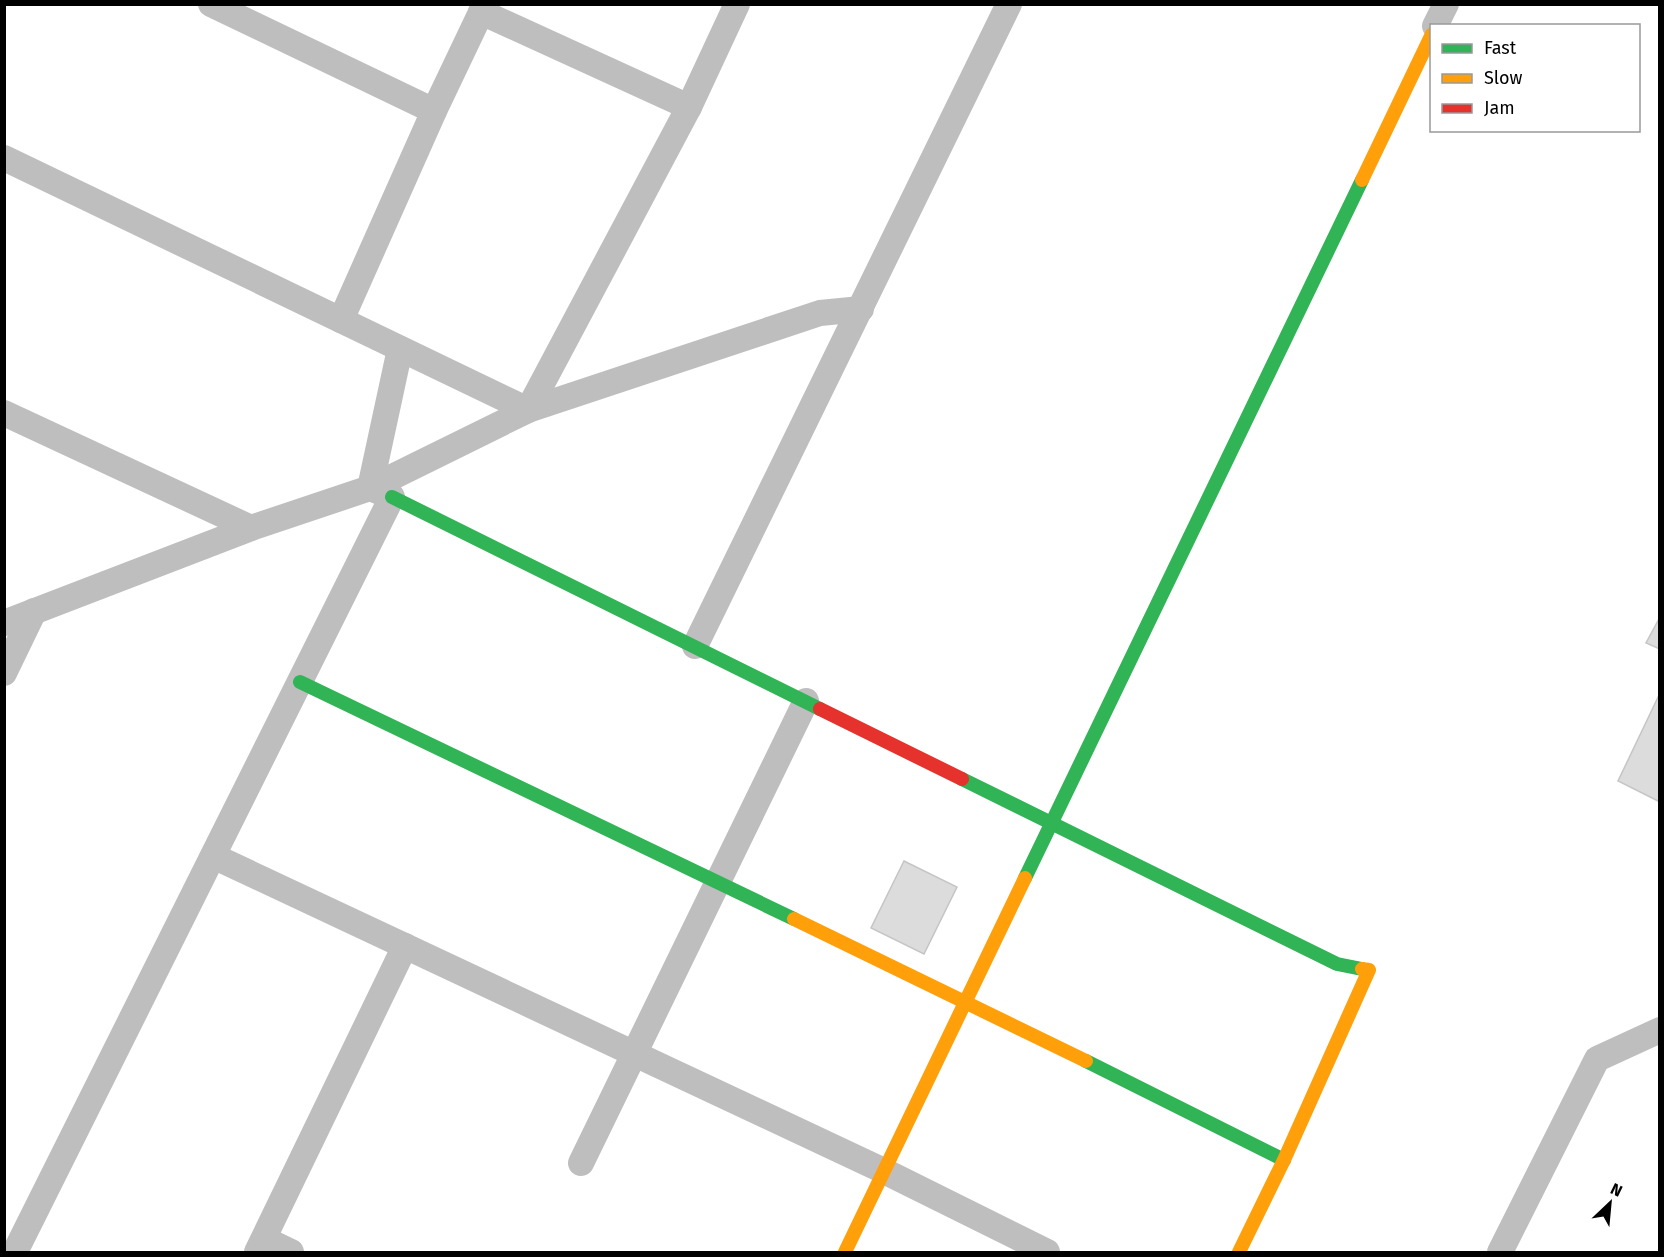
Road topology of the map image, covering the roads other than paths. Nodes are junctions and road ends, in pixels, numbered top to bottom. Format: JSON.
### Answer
{"nodes":[{"id":1,"x":737,"y":4,"type":"edge"},
{"id":2,"x":1009,"y":4,"type":"edge"},
{"id":3,"x":1446,"y":4,"type":"edge"},
{"id":4,"x":220,"y":6,"type":"edge"},
{"id":5,"x":483,"y":8,"type":"edge"},
{"id":6,"x":1437,"y":24,"type":"edge"},
{"id":7,"x":1430,"y":36,"type":"edge"},
{"id":8,"x":689,"y":107,"type":"junction"},
{"id":9,"x":434,"y":111,"type":"junction"},
{"id":10,"x":4,"y":158,"type":"edge"},
{"id":11,"x":861,"y":309,"type":"junction"},
{"id":12,"x":341,"y":320,"type":"junction"},
{"id":13,"x":400,"y":349,"type":"junction"},
{"id":14,"x":528,"y":410,"type":"junction"},
{"id":15,"x":4,"y":413,"type":"edge"},
{"id":16,"x":381,"y":493,"type":"junction"},
{"id":17,"x":251,"y":528,"type":"junction"},
{"id":18,"x":34,"y":611,"type":"junction"},
{"id":19,"x":4,"y":623,"type":"edge"},
{"id":20,"x":695,"y":646,"type":"junction"},
{"id":21,"x":4,"y":673,"type":"edge"},
{"id":22,"x":300,"y":682,"type":"junction"},
{"id":23,"x":806,"y":701,"type":"junction"},
{"id":24,"x":1052,"y":822,"type":"junction"},
{"id":25,"x":213,"y":856,"type":"junction"},
{"id":26,"x":717,"y":882,"type":"junction"},
{"id":27,"x":405,"y":946,"type":"junction"},
{"id":28,"x":966,"y":1001,"type":"junction"},
{"id":29,"x":1659,"y":1030,"type":"edge"},
{"id":30,"x":634,"y":1053,"type":"junction"},
{"id":31,"x":1284,"y":1160,"type":"junction"},
{"id":32,"x":580,"y":1162,"type":"dead end"},
{"id":33,"x":884,"y":1171,"type":"junction"},
{"id":34,"x":260,"y":1246,"type":"edge"},
{"id":35,"x":15,"y":1252,"type":"edge"},
{"id":36,"x":291,"y":1252,"type":"edge"},
{"id":37,"x":845,"y":1252,"type":"edge"},
{"id":38,"x":1047,"y":1252,"type":"edge"},
{"id":39,"x":1239,"y":1252,"type":"edge"},
{"id":40,"x":1500,"y":1252,"type":"edge"}],
"edges":[{"from":1,"to":8,"type":"street"},
{"from":2,"to":11,"type":"street"},
{"from":3,"to":6,"type":"street"},
{"from":4,"to":9,"type":"street"},
{"from":5,"to":8,"type":"street"},
{"from":5,"to":9,"type":"street"},
{"from":7,"to":24,"type":"street"},
{"from":8,"to":14,"type":"street"},
{"from":9,"to":12,"type":"street"},
{"from":10,"to":12,"type":"street"},
{"from":11,"to":14,"type":"street"},
{"from":11,"to":20,"type":"street"},
{"from":12,"to":13,"type":"street"},
{"from":13,"to":14,"type":"street"},
{"from":13,"to":16,"type":"street"},
{"from":14,"to":16,"type":"street"},
{"from":15,"to":17,"type":"street"},
{"from":16,"to":17,"type":"street"},
{"from":16,"to":20,"type":"street"},
{"from":16,"to":22,"type":"street"},
{"from":17,"to":18,"type":"street"},
{"from":18,"to":19,"type":"street"},
{"from":18,"to":21,"type":"street"},
{"from":20,"to":23,"type":"street"},
{"from":22,"to":25,"type":"street"},
{"from":22,"to":26,"type":"street"},
{"from":23,"to":24,"type":"street"},
{"from":23,"to":26,"type":"street"},
{"from":24,"to":28,"type":"street"},
{"from":24,"to":31,"type":"street"},
{"from":25,"to":27,"type":"street"},
{"from":25,"to":35,"type":"street"},
{"from":26,"to":28,"type":"street"},
{"from":26,"to":30,"type":"street"},
{"from":27,"to":30,"type":"street"},
{"from":27,"to":34,"type":"street"},
{"from":28,"to":31,"type":"street"},
{"from":28,"to":33,"type":"street"},
{"from":29,"to":40,"type":"street"},
{"from":30,"to":32,"type":"street"},
{"from":30,"to":33,"type":"street"},
{"from":31,"to":39,"type":"street"},
{"from":33,"to":37,"type":"street"},
{"from":33,"to":38,"type":"street"},
{"from":34,"to":36,"type":"street"}]}
